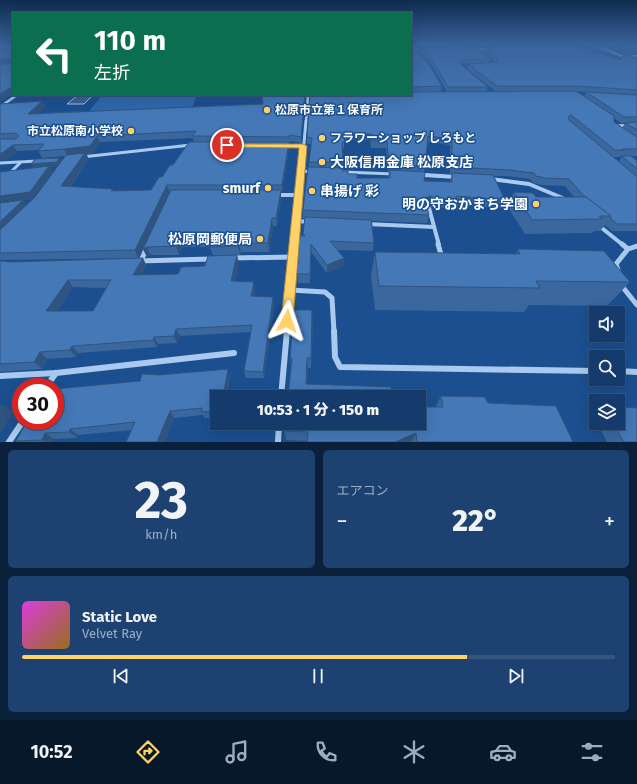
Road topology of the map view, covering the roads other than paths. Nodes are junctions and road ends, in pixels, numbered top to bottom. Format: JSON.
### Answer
{"nodes":[{"id":1,"x":16,"y":96,"type":"edge"},
{"id":2,"x":308,"y":96,"type":"edge"},
{"id":3,"x":0,"y":107,"type":"edge"},
{"id":4,"x":613,"y":120,"type":"edge"},
{"id":5,"x":620,"y":125,"type":"junction"},
{"id":6,"x":637,"y":125,"type":"edge"},
{"id":7,"x":618,"y":130,"type":"edge"},
{"id":8,"x":194,"y":145,"type":"edge"},
{"id":9,"x":275,"y":146,"type":"edge"},
{"id":10,"x":303,"y":146,"type":"junction"},
{"id":11,"x":76,"y":158,"type":"edge"},
{"id":12,"x":40,"y":161,"type":"edge"},
{"id":13,"x":20,"y":162,"type":"junction"},
{"id":14,"x":0,"y":164,"type":"edge"},
{"id":15,"x":301,"y":171,"type":"junction"},
{"id":16,"x":315,"y":172,"type":"edge"},
{"id":17,"x":337,"y":172,"type":"edge"},
{"id":18,"x":15,"y":174,"type":"edge"},
{"id":19,"x":396,"y":174,"type":"edge"},
{"id":20,"x":412,"y":175,"type":"edge"},
{"id":21,"x":465,"y":178,"type":"edge"},
{"id":22,"x":486,"y":179,"type":"edge"},
{"id":23,"x":275,"y":195,"type":"edge"},
{"id":24,"x":299,"y":195,"type":"junction"},
{"id":25,"x":570,"y":202,"type":"edge"},
{"id":26,"x":429,"y":208,"type":"edge"},
{"id":27,"x":592,"y":219,"type":"edge"},
{"id":28,"x":296,"y":221,"type":"junction"},
{"id":29,"x":319,"y":222,"type":"edge"},
{"id":30,"x":358,"y":224,"type":"edge"},
{"id":31,"x":434,"y":227,"type":"junction"},
{"id":32,"x":150,"y":240,"type":"edge"},
{"id":33,"x":637,"y":246,"type":"edge"},
{"id":34,"x":628,"y":248,"type":"junction"},
{"id":35,"x":293,"y":257,"type":"junction"},
{"id":36,"x":225,"y":258,"type":"edge"},
{"id":37,"x":442,"y":258,"type":"edge"},
{"id":38,"x":217,"y":259,"type":"edge"},
{"id":39,"x":133,"y":261,"type":"edge"},
{"id":40,"x":141,"y":261,"type":"junction"},
{"id":41,"x":290,"y":290,"type":"junction"},
{"id":42,"x":637,"y":305,"type":"edge"},
{"id":43,"x":234,"y":353,"type":"dead end"},
{"id":44,"x":589,"y":371,"type":"edge"},
{"id":45,"x":625,"y":372,"type":"edge"},
{"id":46,"x":637,"y":372,"type":"edge"},
{"id":47,"x":56,"y":373,"type":"junction"},
{"id":48,"x":0,"y":376,"type":"edge"},
{"id":49,"x":52,"y":378,"type":"edge"},
{"id":50,"x":282,"y":390,"type":"edge"},
{"id":51,"x":17,"y":430,"type":"edge"},
{"id":52,"x":279,"y":430,"type":"edge"},
{"id":53,"x":9,"y":442,"type":"edge"},
{"id":54,"x":278,"y":442,"type":"edge"}],
"edges":[{"from":1,"to":3,"type":"street"},
{"from":2,"to":10,"type":"street"},
{"from":4,"to":5,"type":"street"},
{"from":5,"to":6,"type":"street"},
{"from":5,"to":7,"type":"street"},
{"from":8,"to":11,"type":"street"},
{"from":9,"to":10,"type":"street"},
{"from":10,"to":15,"type":"street"},
{"from":12,"to":13,"type":"street"},
{"from":13,"to":14,"type":"street"},
{"from":13,"to":18,"type":"street"},
{"from":15,"to":16,"type":"street"},
{"from":15,"to":24,"type":"street"},
{"from":17,"to":19,"type":"street"},
{"from":20,"to":21,"type":"street"},
{"from":22,"to":25,"type":"street"},
{"from":23,"to":24,"type":"street"},
{"from":24,"to":28,"type":"street"},
{"from":26,"to":31,"type":"street"},
{"from":27,"to":34,"type":"street"},
{"from":28,"to":29,"type":"street"},
{"from":28,"to":35,"type":"street"},
{"from":30,"to":31,"type":"street"},
{"from":31,"to":37,"type":"street"},
{"from":32,"to":40,"type":"street"},
{"from":33,"to":34,"type":"street"},
{"from":34,"to":42,"type":"street"},
{"from":35,"to":36,"type":"street"},
{"from":35,"to":41,"type":"street"},
{"from":38,"to":40,"type":"street"},
{"from":39,"to":40,"type":"street"},
{"from":41,"to":44,"type":"street"},
{"from":41,"to":50,"type":"street"},
{"from":43,"to":47,"type":"street"},
{"from":45,"to":46,"type":"street"},
{"from":47,"to":48,"type":"street"},
{"from":47,"to":49,"type":"street"},
{"from":51,"to":53,"type":"street"},
{"from":52,"to":54,"type":"street"}]}
